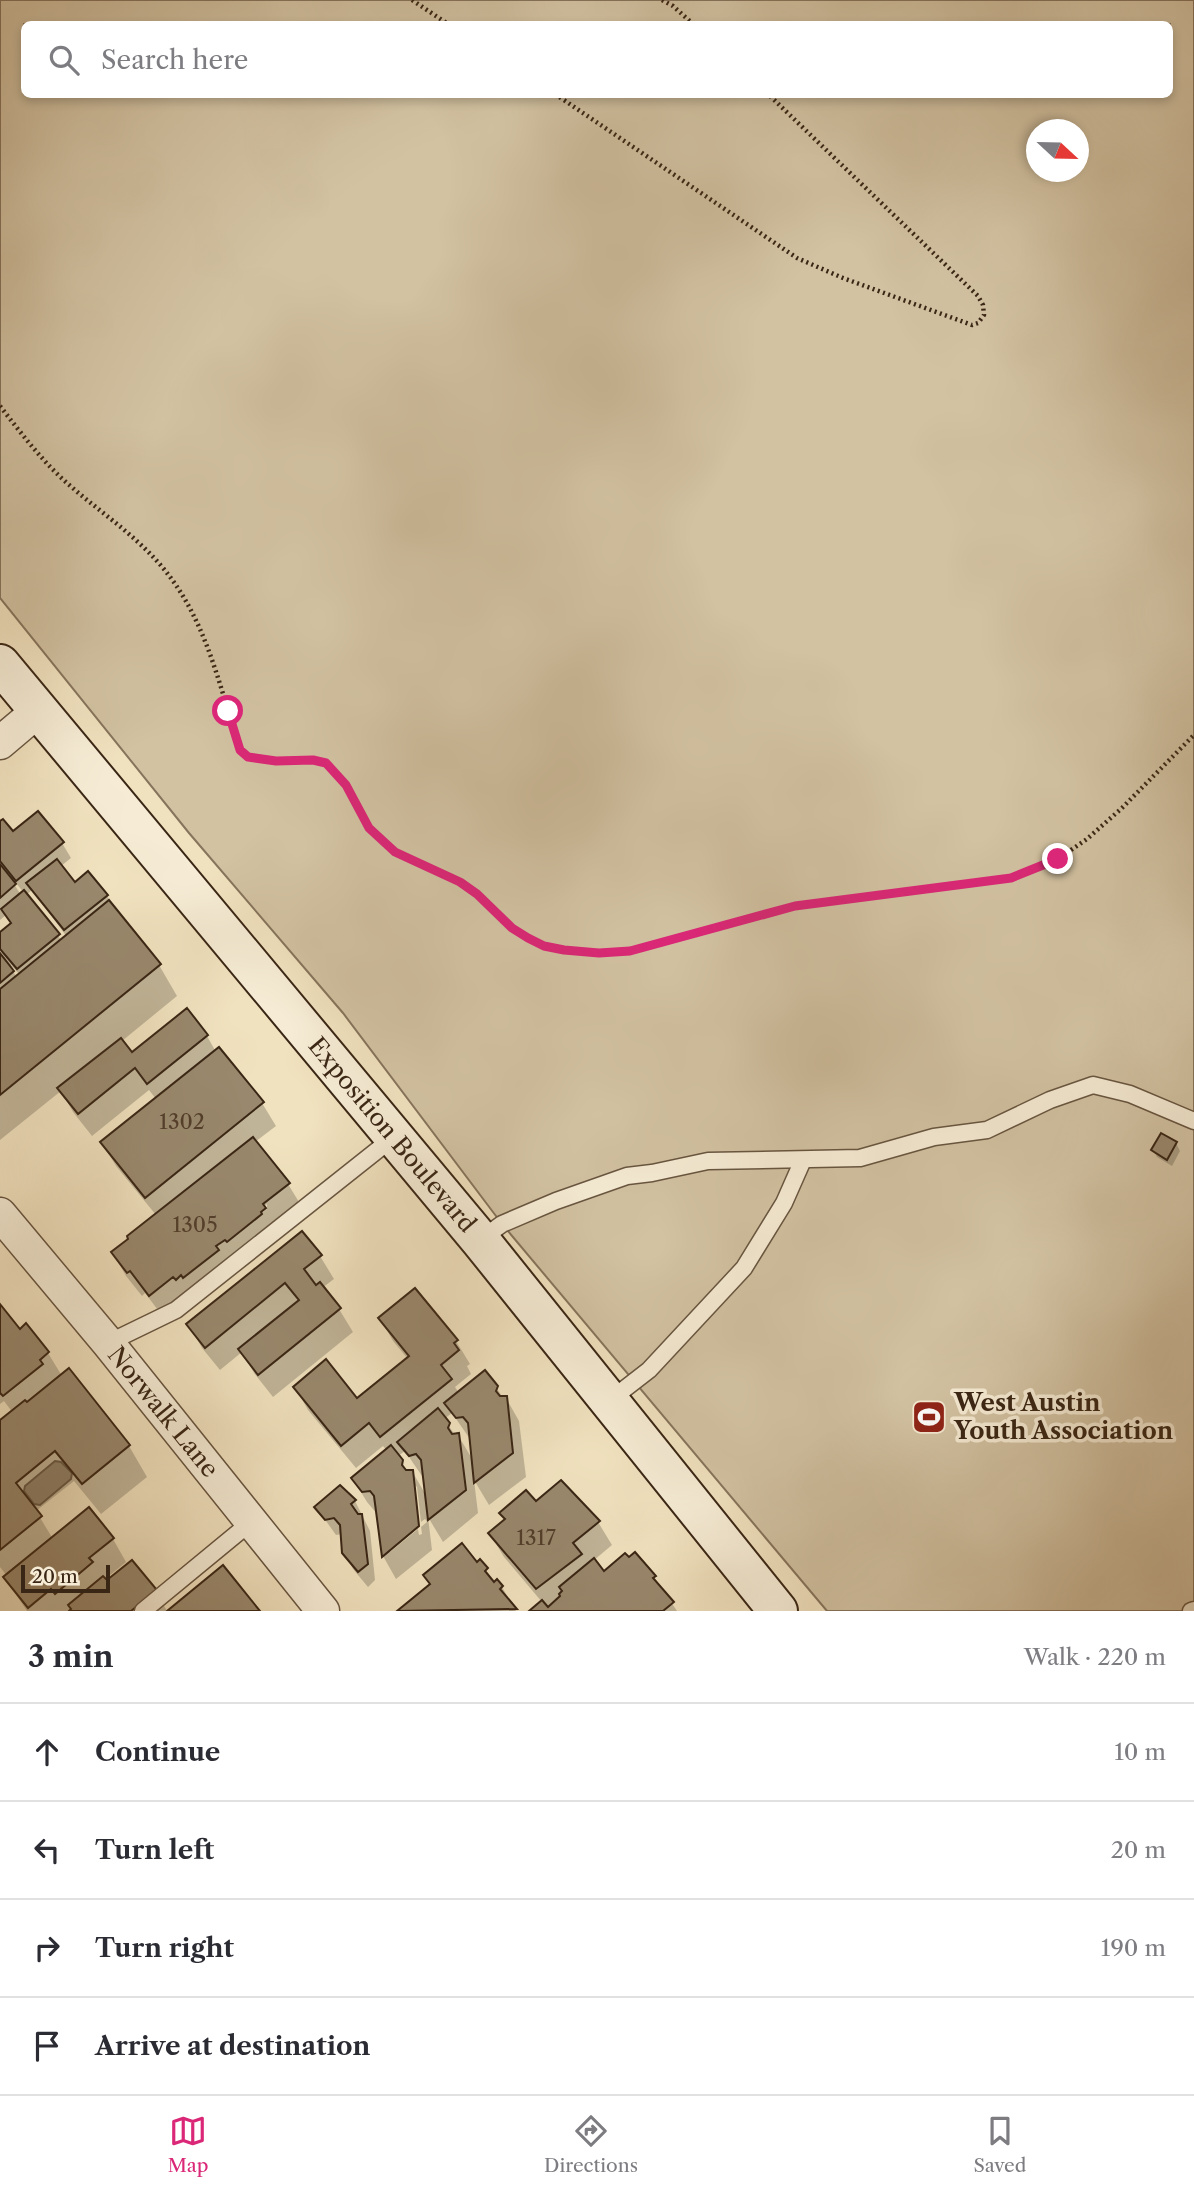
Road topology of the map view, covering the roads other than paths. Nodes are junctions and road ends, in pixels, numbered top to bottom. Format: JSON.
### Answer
{"nodes":[{"id":1,"x":0,"y":664,"type":"edge"},
{"id":2,"x":39,"y":710,"type":"junction"},
{"id":3,"x":0,"y":743,"type":"edge"},
{"id":4,"x":1194,"y":1121,"type":"edge"},
{"id":5,"x":394,"y":1137,"type":"junction"},
{"id":6,"x":803,"y":1160,"type":"junction"},
{"id":7,"x":0,"y":1214,"type":"edge"},
{"id":8,"x":480,"y":1240,"type":"junction"},
{"id":9,"x":108,"y":1343,"type":"junction"},
{"id":10,"x":609,"y":1401,"type":"junction"},
{"id":11,"x":251,"y":1522,"type":"junction"},
{"id":12,"x":143,"y":1611,"type":"edge"},
{"id":13,"x":323,"y":1611,"type":"edge"},
{"id":14,"x":778,"y":1611,"type":"edge"}],
"edges":[{"from":1,"to":2,"type":"street","name":"Exposition Boulevard"},
{"from":2,"to":3,"type":"street"},
{"from":2,"to":5,"type":"street","name":"Exposition Boulevard"},
{"from":4,"to":6,"type":"lane"},
{"from":5,"to":8,"type":"street","name":"Exposition Boulevard"},
{"from":5,"to":9,"type":"lane"},
{"from":6,"to":8,"type":"lane"},
{"from":6,"to":10,"type":"lane"},
{"from":7,"to":9,"type":"street","name":"Norwalk Lane"},
{"from":8,"to":10,"type":"street","name":"Exposition Boulevard"},
{"from":9,"to":11,"type":"street","name":"Norwalk Lane"},
{"from":10,"to":14,"type":"street","name":"Exposition Boulevard"},
{"from":11,"to":12,"type":"lane"},
{"from":11,"to":13,"type":"street","name":"Norwalk Lane"}]}
